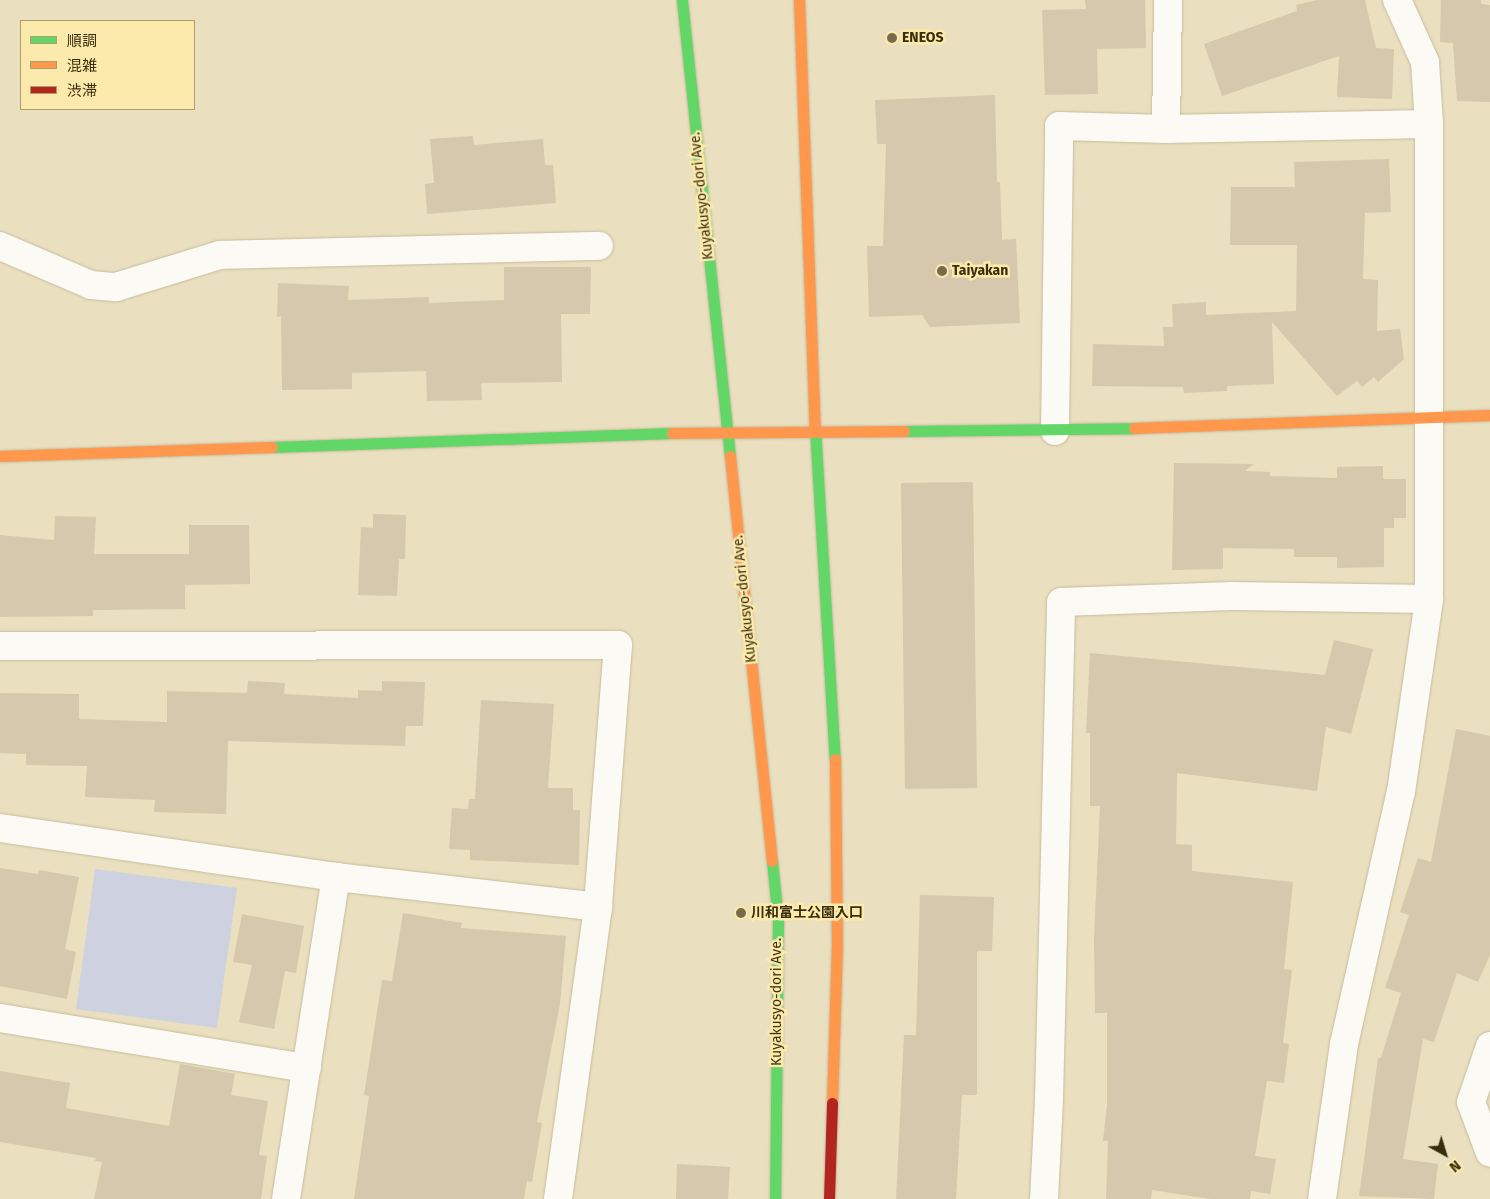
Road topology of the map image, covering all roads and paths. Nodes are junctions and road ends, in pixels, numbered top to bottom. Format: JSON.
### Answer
{"nodes":[{"id":1,"x":682,"y":0,"type":"edge"},
{"id":2,"x":799,"y":0,"type":"edge"},
{"id":3,"x":1168,"y":0,"type":"edge"},
{"id":4,"x":1397,"y":0,"type":"edge"},
{"id":5,"x":1429,"y":124,"type":"junction"},
{"id":6,"x":1166,"y":129,"type":"junction"},
{"id":7,"x":0,"y":246,"type":"edge"},
{"id":8,"x":599,"y":246,"type":"dead end"},
{"id":9,"x":1490,"y":415,"type":"edge"},
{"id":10,"x":1431,"y":418,"type":"junction"},
{"id":11,"x":727,"y":431,"type":"junction"},
{"id":12,"x":815,"y":431,"type":"junction"},
{"id":13,"x":1055,"y":431,"type":"junction"},
{"id":14,"x":0,"y":456,"type":"edge"},
{"id":15,"x":1429,"y":599,"type":"junction"},
{"id":16,"x":0,"y":646,"type":"edge"},
{"id":17,"x":0,"y":828,"type":"edge"},
{"id":18,"x":336,"y":877,"type":"junction"},
{"id":19,"x":598,"y":907,"type":"junction"},
{"id":20,"x":0,"y":1018,"type":"edge"},
{"id":21,"x":1490,"y":1046,"type":"edge"},
{"id":22,"x":307,"y":1068,"type":"junction"},
{"id":23,"x":1490,"y":1153,"type":"edge"},
{"id":24,"x":286,"y":1199,"type":"edge"},
{"id":25,"x":558,"y":1199,"type":"edge"},
{"id":26,"x":775,"y":1199,"type":"edge"},
{"id":27,"x":829,"y":1199,"type":"edge"},
{"id":28,"x":1044,"y":1199,"type":"edge"},
{"id":29,"x":1322,"y":1199,"type":"edge"}],
"edges":[{"from":1,"to":11,"type":"street","name":"Kuyakusyo-dori Ave."},
{"from":2,"to":12,"type":"street"},
{"from":3,"to":6,"type":"street"},
{"from":4,"to":5,"type":"street"},
{"from":5,"to":6,"type":"street"},
{"from":5,"to":10,"type":"street"},
{"from":6,"to":13,"type":"street"},
{"from":7,"to":8,"type":"street"},
{"from":9,"to":10,"type":"street"},
{"from":10,"to":13,"type":"street"},
{"from":10,"to":15,"type":"street"},
{"from":11,"to":12,"type":"street"},
{"from":11,"to":14,"type":"street"},
{"from":11,"to":26,"type":"street","name":"Kuyakusyo-dori Ave."},
{"from":12,"to":13,"type":"street"},
{"from":12,"to":27,"type":"street"},
{"from":15,"to":28,"type":"street"},
{"from":15,"to":29,"type":"street"},
{"from":16,"to":19,"type":"street"},
{"from":17,"to":18,"type":"street"},
{"from":18,"to":19,"type":"street"},
{"from":18,"to":22,"type":"street"},
{"from":19,"to":25,"type":"street"},
{"from":20,"to":22,"type":"street"},
{"from":21,"to":23,"type":"street"},
{"from":22,"to":24,"type":"street"}]}
